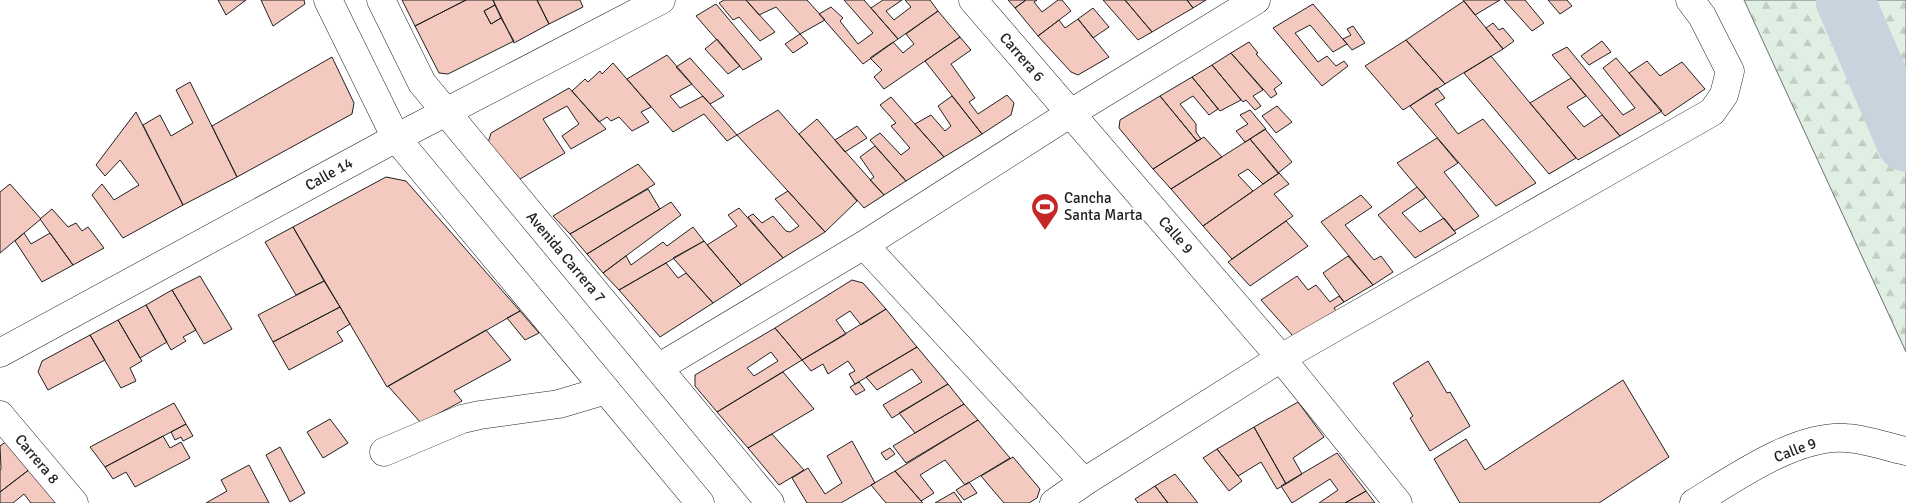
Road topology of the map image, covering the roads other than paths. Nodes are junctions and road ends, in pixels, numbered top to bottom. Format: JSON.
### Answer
{"nodes":[{"id":1,"x":328,"y":0,"type":"edge"},
{"id":2,"x":381,"y":0,"type":"edge"},
{"id":3,"x":661,"y":0,"type":"edge"},
{"id":4,"x":973,"y":0,"type":"edge"},
{"id":5,"x":1256,"y":0,"type":"edge"},
{"id":6,"x":1690,"y":0,"type":"edge"},
{"id":7,"x":446,"y":112,"type":"junction"},
{"id":8,"x":1071,"y":113,"type":"junction"},
{"id":9,"x":396,"y":138,"type":"junction"},
{"id":10,"x":864,"y":245,"type":"junction"},
{"id":11,"x":0,"y":353,"type":"edge"},
{"id":12,"x":1281,"y":358,"type":"junction"},
{"id":13,"x":658,"y":368,"type":"junction"},
{"id":14,"x":606,"y":390,"type":"junction"},
{"id":15,"x":0,"y":415,"type":"edge"},
{"id":16,"x":1906,"y":451,"type":"edge"},
{"id":17,"x":384,"y":452,"type":"dead end"},
{"id":18,"x":1084,"y":482,"type":"junction"},
{"id":19,"x":74,"y":503,"type":"edge"},
{"id":20,"x":700,"y":503,"type":"edge"},
{"id":21,"x":770,"y":503,"type":"edge"},
{"id":22,"x":1054,"y":503,"type":"edge"},
{"id":23,"x":1398,"y":503,"type":"edge"},
{"id":24,"x":1694,"y":503,"type":"edge"}],
"edges":[{"from":1,"to":9,"type":"street"},
{"from":2,"to":7,"type":"street","name":"Avenida Carrera 7"},
{"from":3,"to":7,"type":"street","name":"Calle 14"},
{"from":4,"to":8,"type":"street","name":"Carrera 6"},
{"from":5,"to":8,"type":"street"},
{"from":6,"to":12,"type":"street"},
{"from":7,"to":9,"type":"street","name":"Calle 14"},
{"from":7,"to":13,"type":"street","name":"Avenida Carrera 7"},
{"from":8,"to":10,"type":"street"},
{"from":8,"to":12,"type":"street","name":"Calle 9"},
{"from":9,"to":11,"type":"street","name":"Calle 14"},
{"from":9,"to":14,"type":"street"},
{"from":10,"to":13,"type":"street"},
{"from":10,"to":18,"type":"street"},
{"from":12,"to":18,"type":"street"},
{"from":12,"to":23,"type":"street","name":"Calle 9"},
{"from":13,"to":21,"type":"street","name":"Avenida Carrera 7"},
{"from":14,"to":17,"type":"street"},
{"from":14,"to":20,"type":"street"},
{"from":15,"to":19,"type":"street","name":"Carrera 8"},
{"from":16,"to":24,"type":"street","name":"Calle 9"},
{"from":18,"to":22,"type":"street"}]}
